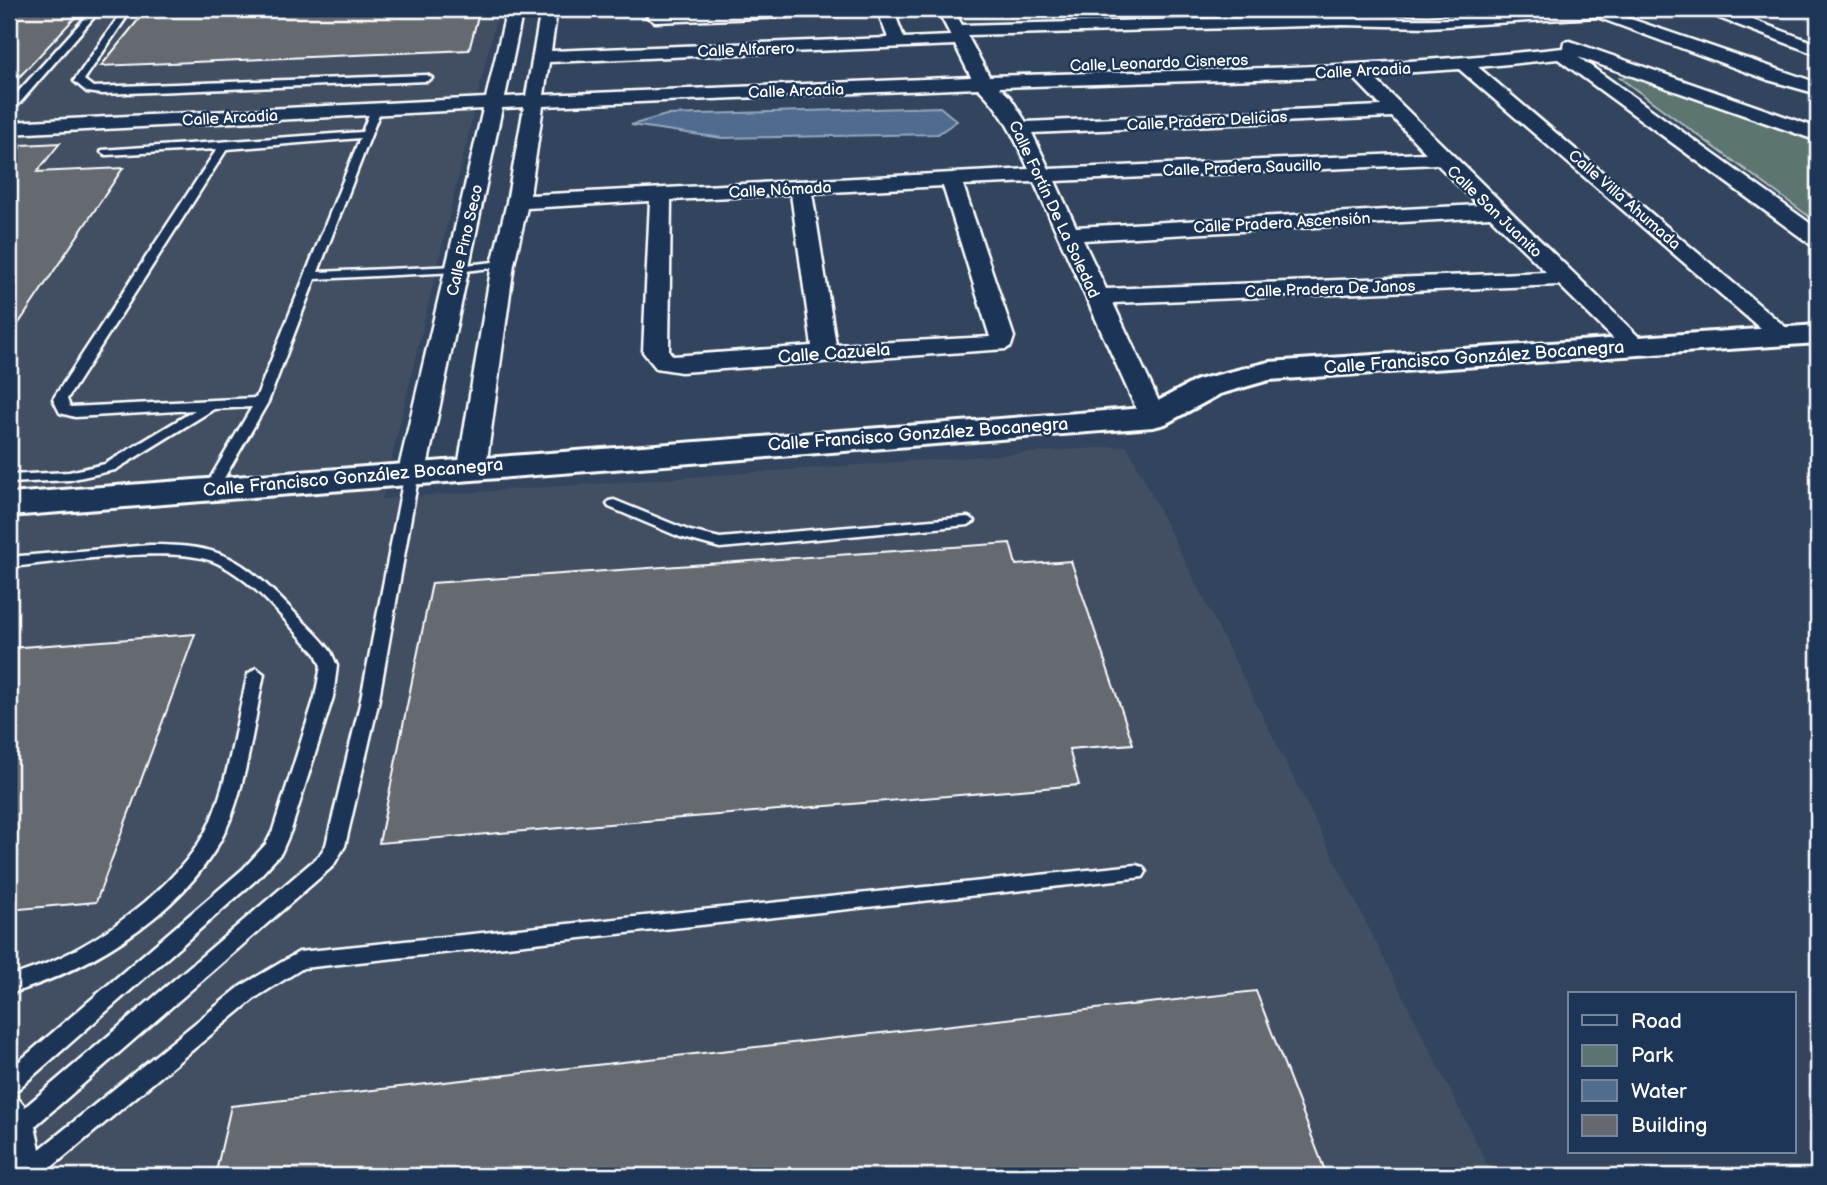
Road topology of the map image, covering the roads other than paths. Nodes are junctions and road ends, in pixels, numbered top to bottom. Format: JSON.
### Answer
{"nodes":[{"id":1,"x":97,"y":9,"type":"edge"},
{"id":2,"x":128,"y":9,"type":"edge"},
{"id":3,"x":515,"y":9,"type":"edge"},
{"id":4,"x":550,"y":9,"type":"edge"},
{"id":5,"x":864,"y":9,"type":"edge"},
{"id":6,"x":885,"y":9,"type":"edge"},
{"id":7,"x":945,"y":9,"type":"edge"},
{"id":8,"x":1163,"y":9,"type":"edge"},
{"id":9,"x":1645,"y":9,"type":"edge"},
{"id":10,"x":1709,"y":9,"type":"edge"},
{"id":11,"x":1593,"y":11,"type":"edge"},
{"id":12,"x":1338,"y":14,"type":"edge"},
{"id":13,"x":1175,"y":24,"type":"junction"},
{"id":14,"x":655,"y":30,"type":"edge"},
{"id":15,"x":953,"y":36,"type":"junction"},
{"id":16,"x":1549,"y":38,"type":"dead end"},
{"id":17,"x":1188,"y":42,"type":"dead end"},
{"id":18,"x":898,"y":43,"type":"junction"},
{"id":19,"x":1818,"y":50,"type":"edge"},
{"id":20,"x":1573,"y":52,"type":"junction"},
{"id":21,"x":1334,"y":53,"type":"dead end"},
{"id":22,"x":543,"y":57,"type":"junction"},
{"id":23,"x":1464,"y":64,"type":"junction"},
{"id":24,"x":1358,"y":71,"type":"junction"},
{"id":25,"x":979,"y":76,"type":"junction"},
{"id":26,"x":427,"y":78,"type":"dead end"},
{"id":27,"x":1818,"y":89,"type":"edge"},
{"id":28,"x":534,"y":101,"type":"junction"},
{"id":29,"x":494,"y":103,"type":"junction"},
{"id":30,"x":9,"y":106,"type":"edge"},
{"id":31,"x":376,"y":109,"type":"junction"},
{"id":32,"x":1395,"y":111,"type":"junction"},
{"id":33,"x":9,"y":128,"type":"edge"},
{"id":34,"x":1020,"y":128,"type":"junction"},
{"id":35,"x":366,"y":135,"type":"junction"},
{"id":36,"x":1818,"y":135,"type":"edge"},
{"id":37,"x":224,"y":146,"type":"junction"},
{"id":38,"x":106,"y":152,"type":"dead end"},
{"id":39,"x":1442,"y":158,"type":"junction"},
{"id":40,"x":1041,"y":175,"type":"junction"},
{"id":41,"x":951,"y":179,"type":"junction"},
{"id":42,"x":801,"y":187,"type":"junction"},
{"id":43,"x":661,"y":195,"type":"junction"},
{"id":44,"x":518,"y":202,"type":"junction"},
{"id":45,"x":1495,"y":210,"type":"junction"},
{"id":46,"x":1068,"y":234,"type":"junction"},
{"id":47,"x":1818,"y":239,"type":"edge"},
{"id":48,"x":503,"y":264,"type":"junction"},
{"id":49,"x":457,"y":269,"type":"junction"},
{"id":50,"x":312,"y":276,"type":"junction"},
{"id":51,"x":1564,"y":278,"type":"junction"},
{"id":52,"x":1097,"y":297,"type":"junction"},
{"id":53,"x":1818,"y":334,"type":"edge"},
{"id":54,"x":1784,"y":336,"type":"junction"},
{"id":55,"x":1636,"y":347,"type":"junction"},
{"id":56,"x":825,"y":353,"type":"junction"},
{"id":57,"x":261,"y":402,"type":"junction"},
{"id":58,"x":210,"y":407,"type":"junction"},
{"id":59,"x":1153,"y":417,"type":"junction"},
{"id":60,"x":472,"y":467,"type":"junction"},
{"id":61,"x":412,"y":472,"type":"junction"},
{"id":62,"x":9,"y":479,"type":"edge"},
{"id":63,"x":211,"y":489,"type":"junction"},
{"id":64,"x":614,"y":504,"type":"dead end"},
{"id":65,"x":9,"y":505,"type":"edge"},
{"id":66,"x":968,"y":521,"type":"dead end"},
{"id":67,"x":9,"y":562,"type":"edge"},
{"id":68,"x":256,"y":674,"type":"dead end"},
{"id":69,"x":1136,"y":872,"type":"dead end"},
{"id":70,"x":9,"y":986,"type":"edge"},
{"id":71,"x":9,"y":1083,"type":"edge"},
{"id":72,"x":9,"y":1104,"type":"edge"},
{"id":73,"x":23,"y":1123,"type":"junction"},
{"id":74,"x":25,"y":1176,"type":"edge"}],
"edges":[{"from":1,"to":30,"type":"lane"},
{"from":2,"to":26,"type":"lane"},
{"from":3,"to":29,"type":"street","name":"Calle Pino Seco"},
{"from":4,"to":22,"type":"street"},
{"from":5,"to":14,"type":"street"},
{"from":6,"to":18,"type":"street"},
{"from":7,"to":15,"type":"street","name":"Calle Fortín De La Soledad"},
{"from":8,"to":13,"type":"street"},
{"from":9,"to":11,"type":"street","name":"Calle Alfarero"},
{"from":10,"to":19,"type":"street"},
{"from":11,"to":12,"type":"street","name":"Calle Alfarero"},
{"from":11,"to":27,"type":"street"},
{"from":12,"to":13,"type":"street","name":"Calle Alfarero"},
{"from":13,"to":15,"type":"street","name":"Calle Alfarero"},
{"from":13,"to":17,"type":"street"},
{"from":14,"to":18,"type":"street","name":"Calle Alfarero"},
{"from":14,"to":22,"type":"street","name":"Calle Alfarero"},
{"from":15,"to":18,"type":"street","name":"Calle Alfarero"},
{"from":15,"to":25,"type":"street","name":"Calle Fortín De La Soledad"},
{"from":16,"to":20,"type":"street"},
{"from":20,"to":23,"type":"street","name":"Calle Arcadia"},
{"from":20,"to":36,"type":"street"},
{"from":20,"to":47,"type":"street"},
{"from":21,"to":25,"type":"street","name":"Calle Leonardo Cisneros"},
{"from":22,"to":28,"type":"street"},
{"from":23,"to":24,"type":"street","name":"Calle Arcadia"},
{"from":23,"to":54,"type":"street","name":"Calle Villa Ahumada"},
{"from":24,"to":25,"type":"street","name":"Calle Arcadia"},
{"from":24,"to":32,"type":"street","name":"Calle San Juanito"},
{"from":25,"to":28,"type":"street","name":"Calle Arcadia"},
{"from":25,"to":34,"type":"street","name":"Calle Fortín De La Soledad"},
{"from":28,"to":29,"type":"street","name":"Calle Arcadia"},
{"from":28,"to":44,"type":"street"},
{"from":29,"to":31,"type":"street","name":"Calle Arcadia"},
{"from":29,"to":49,"type":"street","name":"Calle Pino Seco"},
{"from":31,"to":33,"type":"street","name":"Calle Arcadia"},
{"from":31,"to":35,"type":"lane"},
{"from":32,"to":34,"type":"street","name":"Calle Pradera Delicias"},
{"from":32,"to":39,"type":"street","name":"Calle San Juanito"},
{"from":34,"to":40,"type":"street","name":"Calle Fortín De La Soledad"},
{"from":35,"to":37,"type":"lane"},
{"from":35,"to":50,"type":"lane"},
{"from":37,"to":38,"type":"lane"},
{"from":37,"to":58,"type":"lane"},
{"from":39,"to":40,"type":"street","name":"Calle Pradera Saucillo"},
{"from":39,"to":45,"type":"street","name":"Calle San Juanito"},
{"from":40,"to":41,"type":"street","name":"Calle Nómada"},
{"from":40,"to":46,"type":"street","name":"Calle Fortín De La Soledad"},
{"from":41,"to":42,"type":"street","name":"Calle Nómada"},
{"from":41,"to":56,"type":"street","name":"Calle Cazuela"},
{"from":42,"to":43,"type":"street","name":"Calle Nómada"},
{"from":42,"to":56,"type":"street"},
{"from":43,"to":44,"type":"street","name":"Calle Nómada"},
{"from":43,"to":56,"type":"street","name":"Calle Cazuela"},
{"from":44,"to":48,"type":"street"},
{"from":45,"to":46,"type":"street","name":"Calle Pradera Ascensión"},
{"from":45,"to":51,"type":"street","name":"Calle San Juanito"},
{"from":46,"to":52,"type":"street","name":"Calle Fortín De La Soledad"},
{"from":48,"to":49,"type":"lane"},
{"from":48,"to":60,"type":"street"},
{"from":49,"to":50,"type":"lane"},
{"from":49,"to":61,"type":"street","name":"Calle Pino Seco"},
{"from":50,"to":57,"type":"lane"},
{"from":51,"to":52,"type":"street","name":"Calle Pradera De Janos"},
{"from":51,"to":55,"type":"street","name":"Calle San Juanito"},
{"from":52,"to":59,"type":"street","name":"Calle Fortín De La Soledad"},
{"from":53,"to":54,"type":"street","name":"Calle Francisco González Bocanegra"},
{"from":54,"to":55,"type":"street","name":"Calle Francisco González Bocanegra"},
{"from":55,"to":59,"type":"street","name":"Calle Francisco González Bocanegra"},
{"from":57,"to":58,"type":"lane"},
{"from":57,"to":63,"type":"lane"},
{"from":58,"to":62,"type":"lane"},
{"from":59,"to":60,"type":"street","name":"Calle Francisco González Bocanegra"},
{"from":60,"to":61,"type":"street","name":"Calle Francisco González Bocanegra"},
{"from":61,"to":63,"type":"street","name":"Calle Francisco González Bocanegra"},
{"from":61,"to":73,"type":"lane"},
{"from":63,"to":65,"type":"street","name":"Calle Francisco González Bocanegra"},
{"from":64,"to":66,"type":"lane"},
{"from":67,"to":71,"type":"lane"},
{"from":68,"to":70,"type":"lane"},
{"from":69,"to":74,"type":"lane"},
{"from":72,"to":73,"type":"lane"},
{"from":73,"to":74,"type":"lane"}]}
